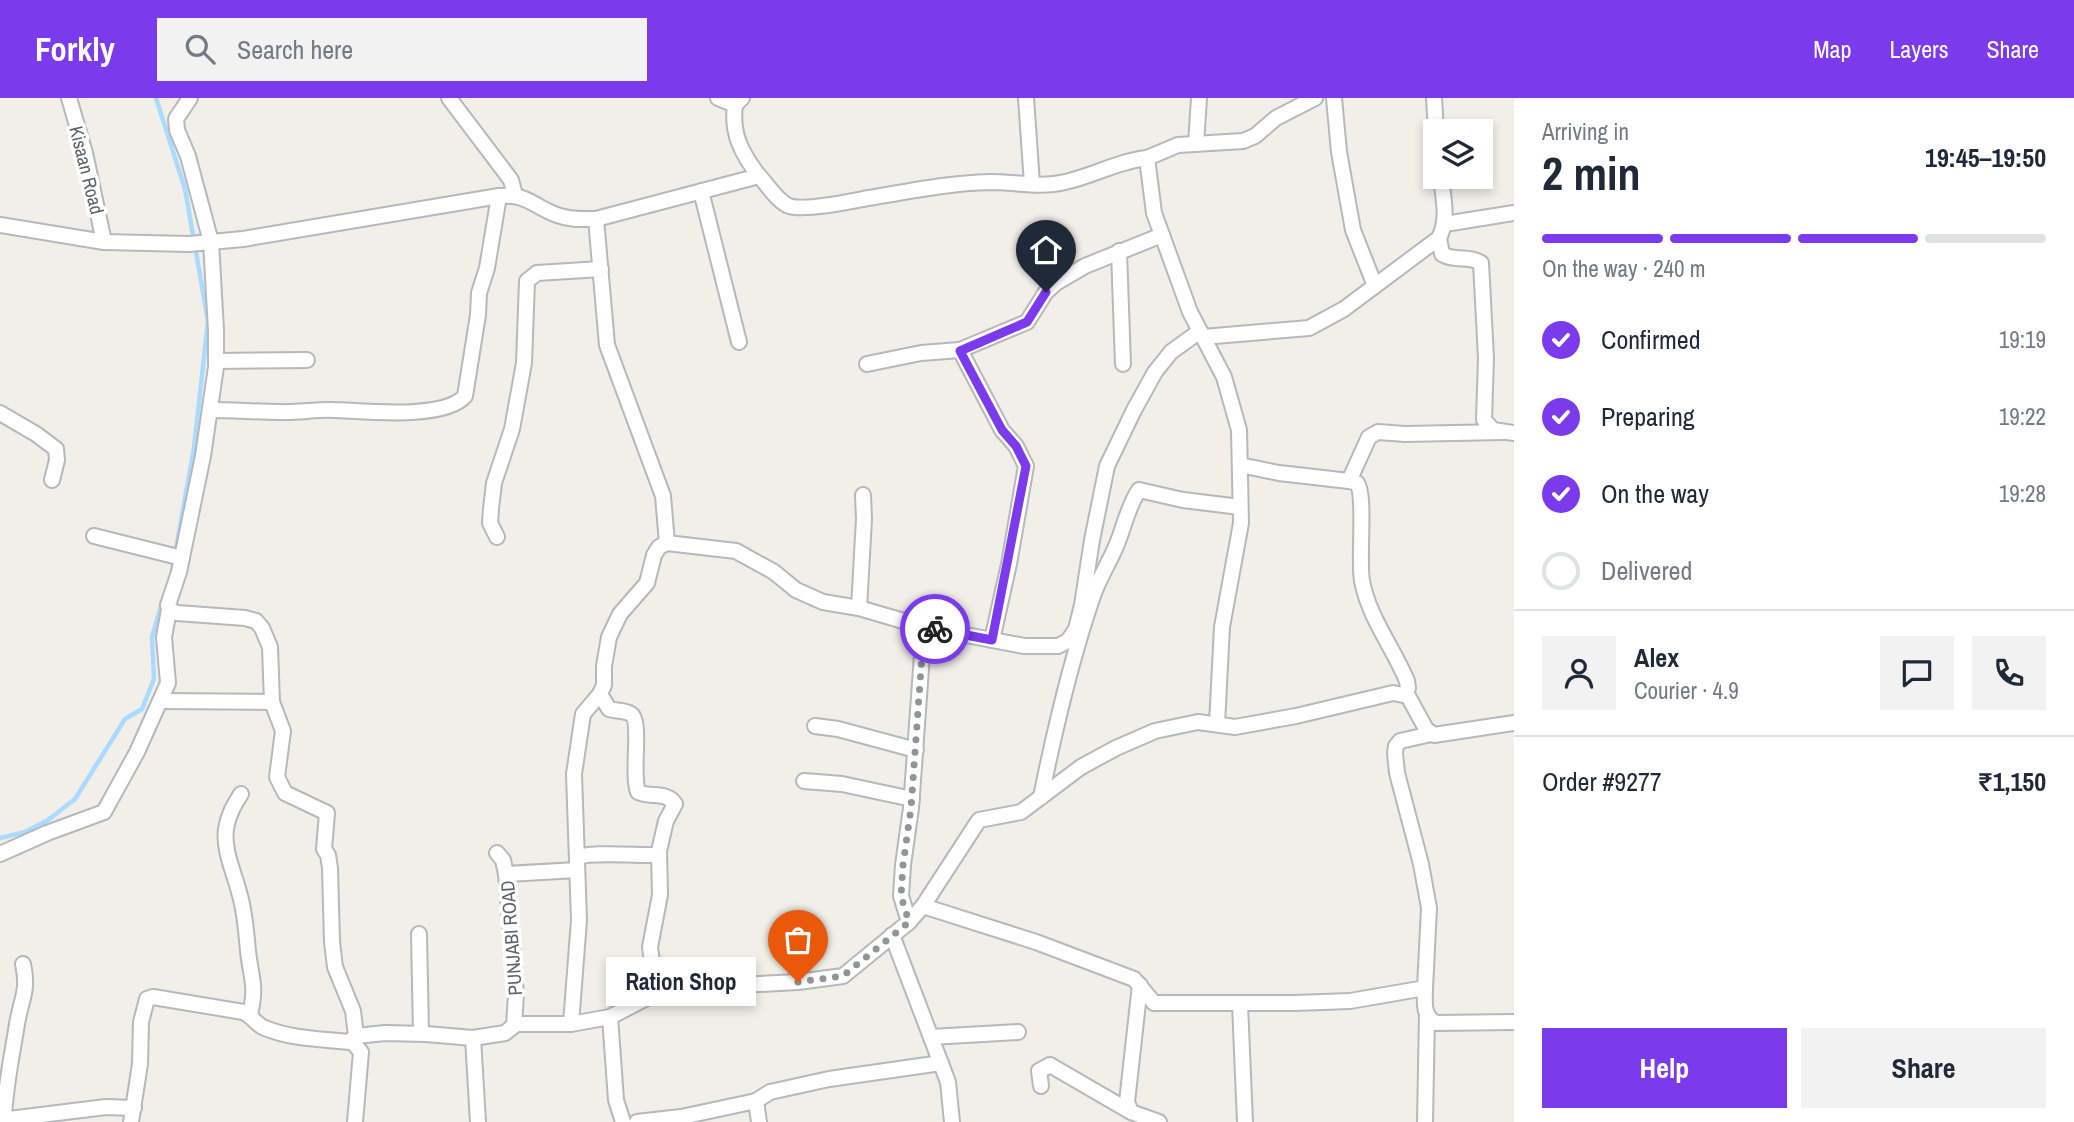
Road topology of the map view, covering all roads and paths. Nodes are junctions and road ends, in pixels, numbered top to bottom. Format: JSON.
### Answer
{"nodes":[{"id":1,"x":69,"y":98,"type":"edge"},
{"id":2,"x":190,"y":98,"type":"edge"},
{"id":3,"x":449,"y":98,"type":"edge"},
{"id":4,"x":1026,"y":98,"type":"edge"},
{"id":5,"x":1199,"y":98,"type":"edge"},
{"id":6,"x":1313,"y":98,"type":"edge"},
{"id":7,"x":1334,"y":98,"type":"edge"},
{"id":8,"x":1434,"y":98,"type":"edge"},
{"id":9,"x":730,"y":100,"type":"edge"},
{"id":10,"x":1435,"y":119,"type":"edge"},
{"id":11,"x":1196,"y":144,"type":"junction"},
{"id":12,"x":1147,"y":158,"type":"junction"},
{"id":13,"x":759,"y":176,"type":"junction"},
{"id":14,"x":1032,"y":184,"type":"junction"},
{"id":15,"x":1442,"y":189,"type":"edge"},
{"id":16,"x":701,"y":191,"type":"junction"},
{"id":17,"x":515,"y":195,"type":"junction"},
{"id":18,"x":499,"y":196,"type":"junction"},
{"id":19,"x":1514,"y":213,"type":"edge"},
{"id":20,"x":596,"y":219,"type":"junction"},
{"id":21,"x":1445,"y":224,"type":"junction"},
{"id":22,"x":0,"y":225,"type":"edge"},
{"id":23,"x":1162,"y":234,"type":"junction"},
{"id":24,"x":1439,"y":238,"type":"junction"},
{"id":25,"x":104,"y":242,"type":"junction"},
{"id":26,"x":208,"y":242,"type":"junction"},
{"id":27,"x":1119,"y":251,"type":"junction"},
{"id":28,"x":601,"y":269,"type":"junction"},
{"id":29,"x":1375,"y":286,"type":"junction"},
{"id":30,"x":1202,"y":334,"type":"junction"},
{"id":31,"x":739,"y":342,"type":"dead end"},
{"id":32,"x":960,"y":351,"type":"junction"},
{"id":33,"x":307,"y":360,"type":"dead end"},
{"id":34,"x":216,"y":361,"type":"junction"},
{"id":35,"x":1123,"y":363,"type":"dead end"},
{"id":36,"x":867,"y":364,"type":"dead end"},
{"id":37,"x":210,"y":410,"type":"junction"},
{"id":38,"x":0,"y":413,"type":"edge"},
{"id":39,"x":1508,"y":433,"type":"edge"},
{"id":40,"x":1240,"y":465,"type":"junction"},
{"id":41,"x":52,"y":480,"type":"dead end"},
{"id":42,"x":1349,"y":481,"type":"junction"},
{"id":43,"x":863,"y":495,"type":"dead end"},
{"id":44,"x":1240,"y":507,"type":"junction"},
{"id":45,"x":94,"y":537,"type":"dead end"},
{"id":46,"x":497,"y":537,"type":"dead end"},
{"id":47,"x":667,"y":543,"type":"junction"},
{"id":48,"x":176,"y":556,"type":"junction"},
{"id":49,"x":859,"y":608,"type":"junction"},
{"id":50,"x":169,"y":610,"type":"junction"},
{"id":51,"x":924,"y":627,"type":"junction"},
{"id":52,"x":992,"y":640,"type":"junction"},
{"id":53,"x":600,"y":694,"type":"junction"},
{"id":54,"x":1405,"y":694,"type":"junction"},
{"id":55,"x":160,"y":701,"type":"junction"},
{"id":56,"x":272,"y":702,"type":"junction"},
{"id":57,"x":1514,"y":723,"type":"edge"},
{"id":58,"x":1217,"y":724,"type":"junction"},
{"id":59,"x":815,"y":726,"type":"dead end"},
{"id":60,"x":1431,"y":734,"type":"junction"},
{"id":61,"x":916,"y":750,"type":"junction"},
{"id":62,"x":804,"y":781,"type":"dead end"},
{"id":63,"x":240,"y":794,"type":"dead end"},
{"id":64,"x":1041,"y":797,"type":"junction"},
{"id":65,"x":912,"y":799,"type":"junction"},
{"id":66,"x":497,"y":853,"type":"dead end"},
{"id":67,"x":0,"y":854,"type":"edge"},
{"id":68,"x":659,"y":855,"type":"junction"},
{"id":69,"x":577,"y":864,"type":"junction"},
{"id":70,"x":506,"y":874,"type":"junction"},
{"id":71,"x":923,"y":906,"type":"junction"},
{"id":72,"x":909,"y":922,"type":"junction"},
{"id":73,"x":419,"y":934,"type":"dead end"},
{"id":74,"x":892,"y":935,"type":"junction"},
{"id":75,"x":23,"y":964,"type":"dead end"},
{"id":76,"x":1140,"y":985,"type":"junction"},
{"id":77,"x":1425,"y":988,"type":"junction"},
{"id":78,"x":656,"y":993,"type":"junction"},
{"id":79,"x":1240,"y":1004,"type":"junction"},
{"id":80,"x":1427,"y":1014,"type":"junction"},
{"id":81,"x":250,"y":1015,"type":"junction"},
{"id":82,"x":610,"y":1017,"type":"junction"},
{"id":83,"x":1514,"y":1021,"type":"edge"},
{"id":84,"x":572,"y":1024,"type":"junction"},
{"id":85,"x":514,"y":1026,"type":"junction"},
{"id":86,"x":1018,"y":1032,"type":"dead end"},
{"id":87,"x":421,"y":1033,"type":"junction"},
{"id":88,"x":931,"y":1037,"type":"junction"},
{"id":89,"x":353,"y":1038,"type":"junction"},
{"id":90,"x":473,"y":1038,"type":"junction"},
{"id":91,"x":941,"y":1063,"type":"junction"},
{"id":92,"x":1041,"y":1086,"type":"dead end"},
{"id":93,"x":756,"y":1101,"type":"junction"},
{"id":94,"x":133,"y":1115,"type":"edge"},
{"id":95,"x":1139,"y":1117,"type":"edge"},
{"id":96,"x":2,"y":1119,"type":"edge"},
{"id":97,"x":355,"y":1122,"type":"edge"},
{"id":98,"x":478,"y":1122,"type":"edge"},
{"id":99,"x":623,"y":1122,"type":"edge"},
{"id":100,"x":637,"y":1122,"type":"edge"},
{"id":101,"x":759,"y":1122,"type":"edge"},
{"id":102,"x":952,"y":1122,"type":"edge"},
{"id":103,"x":1159,"y":1122,"type":"edge"},
{"id":104,"x":1245,"y":1122,"type":"edge"},
{"id":105,"x":1425,"y":1122,"type":"edge"}],
"edges":[{"from":1,"to":25,"type":"street","name":"Kisaan Road"},
{"from":2,"to":26,"type":"street"},
{"from":3,"to":17,"type":"street"},
{"from":4,"to":14,"type":"street"},
{"from":5,"to":11,"type":"street"},
{"from":6,"to":11,"type":"street"},
{"from":7,"to":29,"type":"street"},
{"from":8,"to":10,"type":"street"},
{"from":9,"to":13,"type":"street"},
{"from":11,"to":12,"type":"street"},
{"from":12,"to":14,"type":"street"},
{"from":12,"to":23,"type":"street"},
{"from":13,"to":14,"type":"street"},
{"from":13,"to":16,"type":"street"},
{"from":15,"to":21,"type":"street"},
{"from":16,"to":20,"type":"street"},
{"from":16,"to":31,"type":"street"},
{"from":17,"to":18,"type":"street"},
{"from":17,"to":20,"type":"street"},
{"from":18,"to":26,"type":"street"},
{"from":18,"to":37,"type":"street"},
{"from":19,"to":21,"type":"street"},
{"from":20,"to":28,"type":"street"},
{"from":21,"to":24,"type":"street"},
{"from":22,"to":25,"type":"street"},
{"from":23,"to":27,"type":"street"},
{"from":23,"to":30,"type":"street"},
{"from":24,"to":29,"type":"street"},
{"from":24,"to":39,"type":"street"},
{"from":25,"to":26,"type":"street"},
{"from":26,"to":34,"type":"street"},
{"from":27,"to":32,"type":"street"},
{"from":27,"to":35,"type":"street"},
{"from":28,"to":46,"type":"street"},
{"from":28,"to":47,"type":"street"},
{"from":29,"to":30,"type":"street"},
{"from":30,"to":40,"type":"street"},
{"from":30,"to":52,"type":"street"},
{"from":32,"to":36,"type":"street"},
{"from":32,"to":52,"type":"street"},
{"from":33,"to":34,"type":"street"},
{"from":34,"to":37,"type":"street"},
{"from":37,"to":48,"type":"street"},
{"from":38,"to":41,"type":"street"},
{"from":39,"to":42,"type":"street"},
{"from":40,"to":42,"type":"street"},
{"from":40,"to":44,"type":"street"},
{"from":42,"to":54,"type":"street"},
{"from":43,"to":49,"type":"street"},
{"from":44,"to":58,"type":"street"},
{"from":44,"to":64,"type":"street"},
{"from":45,"to":48,"type":"street"},
{"from":47,"to":49,"type":"street"},
{"from":47,"to":53,"type":"street"},
{"from":48,"to":50,"type":"street"},
{"from":49,"to":51,"type":"street"},
{"from":50,"to":55,"type":"street"},
{"from":50,"to":56,"type":"street"},
{"from":51,"to":52,"type":"street"},
{"from":51,"to":61,"type":"street"},
{"from":53,"to":68,"type":"street"},
{"from":53,"to":69,"type":"street"},
{"from":54,"to":58,"type":"street"},
{"from":54,"to":60,"type":"street"},
{"from":55,"to":56,"type":"street"},
{"from":55,"to":67,"type":"street"},
{"from":56,"to":89,"type":"street"},
{"from":57,"to":60,"type":"street"},
{"from":58,"to":64,"type":"street"},
{"from":59,"to":61,"type":"street"},
{"from":60,"to":77,"type":"street"},
{"from":61,"to":65,"type":"street"},
{"from":62,"to":65,"type":"street"},
{"from":63,"to":81,"type":"street"},
{"from":64,"to":71,"type":"street"},
{"from":65,"to":72,"type":"street"},
{"from":66,"to":70,"type":"street","name":"PUNJABI ROAD"},
{"from":68,"to":69,"type":"street"},
{"from":68,"to":78,"type":"street"},
{"from":69,"to":70,"type":"street"},
{"from":69,"to":84,"type":"street"},
{"from":70,"to":85,"type":"street","name":"PUNJABI ROAD"},
{"from":71,"to":72,"type":"street"},
{"from":71,"to":76,"type":"street"},
{"from":72,"to":74,"type":"street"},
{"from":73,"to":87,"type":"street"},
{"from":74,"to":78,"type":"street"},
{"from":74,"to":88,"type":"street"},
{"from":75,"to":96,"type":"street"},
{"from":76,"to":79,"type":"street"},
{"from":76,"to":95,"type":"street"},
{"from":77,"to":79,"type":"street"},
{"from":77,"to":80,"type":"street"},
{"from":78,"to":82,"type":"street"},
{"from":79,"to":104,"type":"street"},
{"from":80,"to":83,"type":"street"},
{"from":80,"to":105,"type":"street"},
{"from":81,"to":89,"type":"street"},
{"from":81,"to":94,"type":"street"},
{"from":82,"to":84,"type":"street"},
{"from":82,"to":99,"type":"street"},
{"from":84,"to":85,"type":"street"},
{"from":85,"to":90,"type":"street"},
{"from":86,"to":88,"type":"street"},
{"from":87,"to":89,"type":"street"},
{"from":87,"to":90,"type":"street"},
{"from":88,"to":91,"type":"street"},
{"from":89,"to":97,"type":"street"},
{"from":90,"to":98,"type":"street"},
{"from":91,"to":93,"type":"street"},
{"from":91,"to":102,"type":"street"},
{"from":92,"to":95,"type":"street"},
{"from":93,"to":100,"type":"street"},
{"from":93,"to":101,"type":"street"},
{"from":94,"to":96,"type":"street"},
{"from":95,"to":103,"type":"street"}]}
